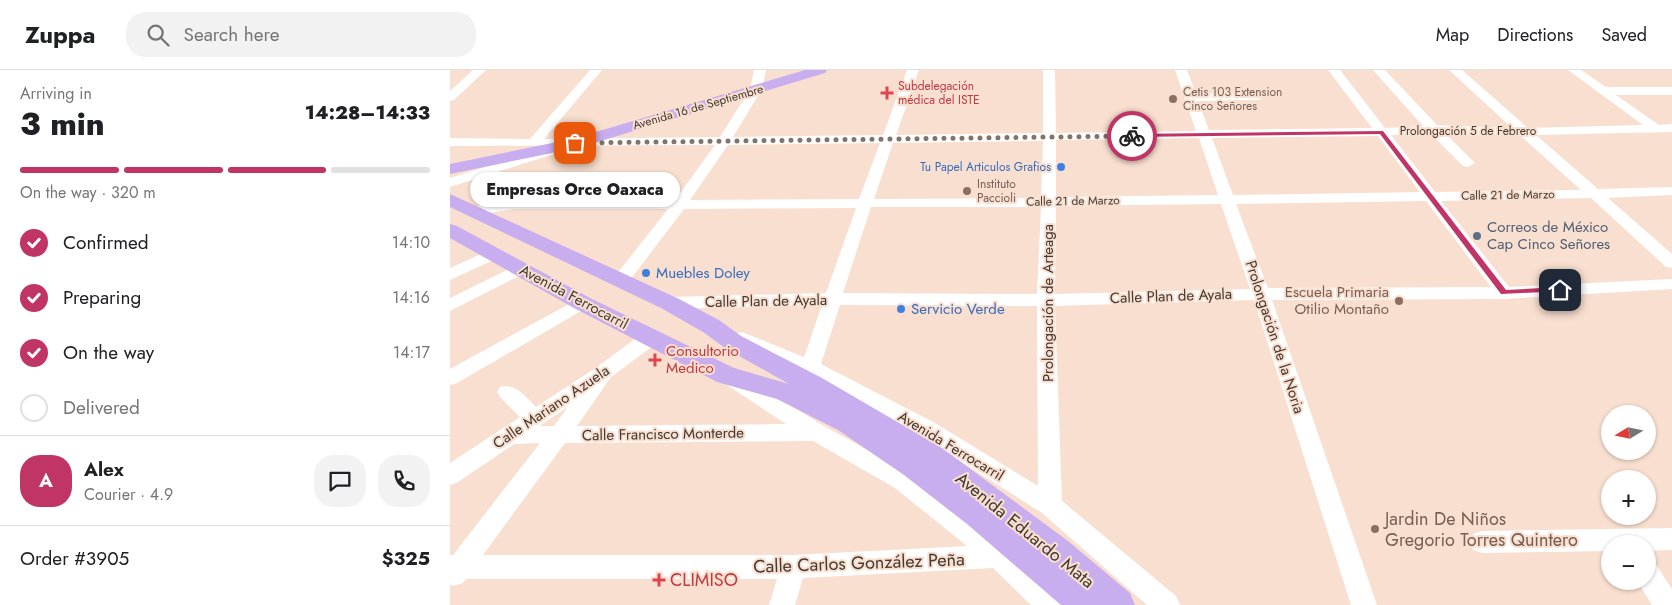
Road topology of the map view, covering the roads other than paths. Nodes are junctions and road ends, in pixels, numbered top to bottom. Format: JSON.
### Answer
{"nodes":[{"id":1,"x":480,"y":70,"type":"edge"},
{"id":2,"x":596,"y":70,"type":"edge"},
{"id":3,"x":760,"y":70,"type":"edge"},
{"id":4,"x":820,"y":70,"type":"edge"},
{"id":5,"x":912,"y":70,"type":"edge"},
{"id":6,"x":1049,"y":70,"type":"edge"},
{"id":7,"x":1182,"y":70,"type":"edge"},
{"id":8,"x":1334,"y":70,"type":"edge"},
{"id":9,"x":1379,"y":70,"type":"edge"},
{"id":10,"x":1455,"y":70,"type":"edge"},
{"id":11,"x":1574,"y":70,"type":"edge"},
{"id":12,"x":756,"y":89,"type":"junction"},
{"id":13,"x":1604,"y":91,"type":"junction"},
{"id":14,"x":1672,"y":91,"type":"edge"},
{"id":15,"x":1258,"y":96,"type":"dead end"},
{"id":16,"x":450,"y":97,"type":"edge"},
{"id":17,"x":1191,"y":98,"type":"junction"},
{"id":18,"x":1654,"y":128,"type":"junction"},
{"id":19,"x":1672,"y":128,"type":"edge"},
{"id":20,"x":1433,"y":129,"type":"junction"},
{"id":21,"x":1381,"y":132,"type":"junction"},
{"id":22,"x":1523,"y":132,"type":"junction"},
{"id":23,"x":1204,"y":134,"type":"junction"},
{"id":24,"x":1050,"y":137,"type":"junction"},
{"id":25,"x":888,"y":138,"type":"junction"},
{"id":26,"x":725,"y":140,"type":"junction"},
{"id":27,"x":1672,"y":140,"type":"edge"},
{"id":28,"x":450,"y":142,"type":"edge"},
{"id":29,"x":534,"y":142,"type":"junction"},
{"id":30,"x":575,"y":143,"type":"junction"},
{"id":31,"x":1468,"y":164,"type":"dead end"},
{"id":32,"x":450,"y":169,"type":"edge"},
{"id":33,"x":450,"y":183,"type":"edge"},
{"id":34,"x":1672,"y":191,"type":"edge"},
{"id":35,"x":1592,"y":194,"type":"junction"},
{"id":36,"x":1429,"y":196,"type":"junction"},
{"id":37,"x":1228,"y":198,"type":"junction"},
{"id":38,"x":450,"y":200,"type":"edge"},
{"id":39,"x":865,"y":202,"type":"junction"},
{"id":40,"x":1050,"y":202,"type":"junction"},
{"id":41,"x":679,"y":205,"type":"junction"},
{"id":42,"x":474,"y":210,"type":"junction"},
{"id":43,"x":450,"y":230,"type":"edge"},
{"id":44,"x":492,"y":254,"type":"junction"},
{"id":45,"x":1672,"y":262,"type":"edge"},
{"id":46,"x":521,"y":268,"type":"junction"},
{"id":47,"x":450,"y":275,"type":"edge"},
{"id":48,"x":622,"y":280,"type":"junction"},
{"id":49,"x":1672,"y":284,"type":"edge"},
{"id":50,"x":1504,"y":293,"type":"junction"},
{"id":51,"x":1261,"y":294,"type":"junction"},
{"id":52,"x":834,"y":300,"type":"junction"},
{"id":53,"x":1046,"y":300,"type":"junction"},
{"id":54,"x":582,"y":303,"type":"junction"},
{"id":55,"x":669,"y":303,"type":"junction"},
{"id":56,"x":450,"y":305,"type":"edge"},
{"id":57,"x":711,"y":326,"type":"junction"},
{"id":58,"x":650,"y":338,"type":"junction"},
{"id":59,"x":810,"y":367,"type":"junction"},
{"id":60,"x":604,"y":372,"type":"junction"},
{"id":61,"x":726,"y":375,"type":"junction"},
{"id":62,"x":450,"y":378,"type":"edge"},
{"id":63,"x":507,"y":392,"type":"dead end"},
{"id":64,"x":535,"y":418,"type":"junction"},
{"id":65,"x":816,"y":432,"type":"junction"},
{"id":66,"x":510,"y":435,"type":"junction"},
{"id":67,"x":559,"y":436,"type":"junction"},
{"id":68,"x":923,"y":462,"type":"junction"},
{"id":69,"x":450,"y":475,"type":"edge"},
{"id":70,"x":1050,"y":506,"type":"junction"},
{"id":71,"x":1672,"y":539,"type":"edge"},
{"id":72,"x":1656,"y":540,"type":"edge"},
{"id":73,"x":1482,"y":542,"type":"dead end"},
{"id":74,"x":1601,"y":542,"type":"edge"},
{"id":75,"x":998,"y":556,"type":"junction"},
{"id":76,"x":794,"y":567,"type":"junction"},
{"id":77,"x":453,"y":571,"type":"edge"},
{"id":78,"x":1656,"y":588,"type":"edge"},
{"id":79,"x":1042,"y":601,"type":"edge"},
{"id":80,"x":782,"y":605,"type":"edge"},
{"id":81,"x":1086,"y":605,"type":"edge"},
{"id":82,"x":1118,"y":605,"type":"edge"},
{"id":83,"x":1167,"y":605,"type":"edge"},
{"id":84,"x":1364,"y":605,"type":"edge"},
{"id":85,"x":1667,"y":605,"type":"edge"}],
"edges":[{"from":1,"to":16,"type":"street"},
{"from":2,"to":29,"type":"street"},
{"from":3,"to":12,"type":"street"},
{"from":4,"to":12,"type":"main road","name":"Avenida 16 de Septiembre"},
{"from":5,"to":25,"type":"street"},
{"from":6,"to":24,"type":"street","name":"Prolongación de Arteaga"},
{"from":7,"to":17,"type":"street","name":"Prolongación de la Noria"},
{"from":8,"to":21,"type":"street"},
{"from":9,"to":20,"type":"street"},
{"from":10,"to":22,"type":"street"},
{"from":11,"to":13,"type":"street"},
{"from":12,"to":26,"type":"street"},
{"from":12,"to":30,"type":"main road","name":"Avenida 16 de Septiembre"},
{"from":13,"to":14,"type":"street"},
{"from":13,"to":18,"type":"street"},
{"from":15,"to":17,"type":"street"},
{"from":17,"to":23,"type":"street","name":"Prolongación de la Noria"},
{"from":18,"to":19,"type":"street","name":"Prolongación 5 de Febrero"},
{"from":18,"to":22,"type":"street","name":"Prolongación 5 de Febrero"},
{"from":18,"to":27,"type":"street"},
{"from":20,"to":21,"type":"street","name":"Prolongación 5 de Febrero"},
{"from":20,"to":22,"type":"street","name":"Prolongación 5 de Febrero"},
{"from":20,"to":31,"type":"street"},
{"from":21,"to":23,"type":"street","name":"Prolongación 5 de Febrero"},
{"from":21,"to":36,"type":"street"},
{"from":22,"to":35,"type":"street"},
{"from":23,"to":24,"type":"street","name":"Prolongación 5 de Febrero"},
{"from":23,"to":37,"type":"street","name":"Prolongación de la Noria"},
{"from":24,"to":25,"type":"street","name":"Prolongación 5 de Febrero"},
{"from":24,"to":40,"type":"street","name":"Prolongación de Arteaga"},
{"from":25,"to":26,"type":"street"},
{"from":25,"to":39,"type":"street"},
{"from":26,"to":30,"type":"street"},
{"from":26,"to":41,"type":"street"},
{"from":28,"to":29,"type":"street"},
{"from":29,"to":30,"type":"street"},
{"from":30,"to":32,"type":"main road","name":"Avenida 16 de Septiembre"},
{"from":30,"to":33,"type":"street","name":"Avenida 16 de Septiembre"},
{"from":34,"to":35,"type":"street","name":"Calle 21 de Marzo"},
{"from":35,"to":36,"type":"street","name":"Calle 21 de Marzo"},
{"from":35,"to":45,"type":"street"},
{"from":36,"to":37,"type":"street","name":"Calle 21 de Marzo"},
{"from":36,"to":50,"type":"street"},
{"from":37,"to":40,"type":"street","name":"Calle 21 de Marzo"},
{"from":37,"to":51,"type":"street","name":"Prolongación de la Noria"},
{"from":38,"to":42,"type":"main road","name":"Avenida Ferrocarril"},
{"from":39,"to":40,"type":"street","name":"Calle 21 de Marzo"},
{"from":39,"to":41,"type":"street","name":"Calle 21 de Marzo"},
{"from":39,"to":52,"type":"street"},
{"from":40,"to":53,"type":"street","name":"Prolongación de Arteaga"},
{"from":41,"to":42,"type":"street","name":"Calle 21 de Marzo"},
{"from":41,"to":48,"type":"street"},
{"from":42,"to":48,"type":"main road","name":"Avenida Ferrocarril"},
{"from":43,"to":44,"type":"main road","name":"Avenida Ferrocarril"},
{"from":44,"to":46,"type":"main road","name":"Avenida Ferrocarril"},
{"from":44,"to":47,"type":"street"},
{"from":46,"to":54,"type":"main road","name":"Avenida Ferrocarril"},
{"from":46,"to":56,"type":"street"},
{"from":48,"to":55,"type":"main road","name":"Avenida Ferrocarril"},
{"from":49,"to":50,"type":"street","name":"Calle Plan de Ayala"},
{"from":50,"to":51,"type":"street","name":"Calle Plan de Ayala"},
{"from":51,"to":53,"type":"street","name":"Calle Plan de Ayala"},
{"from":51,"to":84,"type":"street","name":"Prolongación de la Noria"},
{"from":52,"to":53,"type":"street","name":"Calle Plan de Ayala"},
{"from":52,"to":55,"type":"street","name":"Calle Plan de Ayala"},
{"from":52,"to":59,"type":"street"},
{"from":53,"to":70,"type":"street","name":"Prolongación de Arteaga"},
{"from":54,"to":58,"type":"main road","name":"Avenida Ferrocarril"},
{"from":54,"to":62,"type":"street"},
{"from":55,"to":57,"type":"main road","name":"Avenida Ferrocarril"},
{"from":57,"to":59,"type":"street","name":"Avenida Ferrocarril"},
{"from":57,"to":68,"type":"main road","name":"Avenida Ferrocarril"},
{"from":58,"to":60,"type":"street","name":"Calle Mariano Azuela"},
{"from":58,"to":61,"type":"main road","name":"Avenida Ferrocarril"},
{"from":59,"to":70,"type":"street","name":"Avenida Ferrocarril"},
{"from":60,"to":64,"type":"street","name":"Calle Mariano Azuela"},
{"from":60,"to":67,"type":"street"},
{"from":61,"to":65,"type":"street","name":"Avenida Ferrocarril"},
{"from":61,"to":68,"type":"main road","name":"Avenida Ferrocarril"},
{"from":63,"to":64,"type":"street"},
{"from":64,"to":66,"type":"street","name":"Calle Mariano Azuela"},
{"from":65,"to":67,"type":"street","name":"Calle Francisco Monterde"},
{"from":65,"to":75,"type":"street","name":"Avenida Ferrocarril"},
{"from":66,"to":67,"type":"street","name":"Calle Francisco Monterde"},
{"from":66,"to":69,"type":"street","name":"Calle Mariano Azuela"},
{"from":67,"to":77,"type":"street"},
{"from":68,"to":81,"type":"main road","name":"Avenida Eduardo Mata"},
{"from":68,"to":82,"type":"main road","name":"Avenida Eduardo Mata"},
{"from":70,"to":83,"type":"street","name":"Avenida Ferrocarril"},
{"from":71,"to":72,"type":"street"},
{"from":73,"to":74,"type":"street"},
{"from":75,"to":76,"type":"street","name":"Calle Carlos González Peña"},
{"from":75,"to":79,"type":"street","name":"Avenida Ferrocarril"},
{"from":76,"to":77,"type":"street","name":"Calle Carlos González Peña"},
{"from":76,"to":80,"type":"street"},
{"from":78,"to":85,"type":"street"}]}
